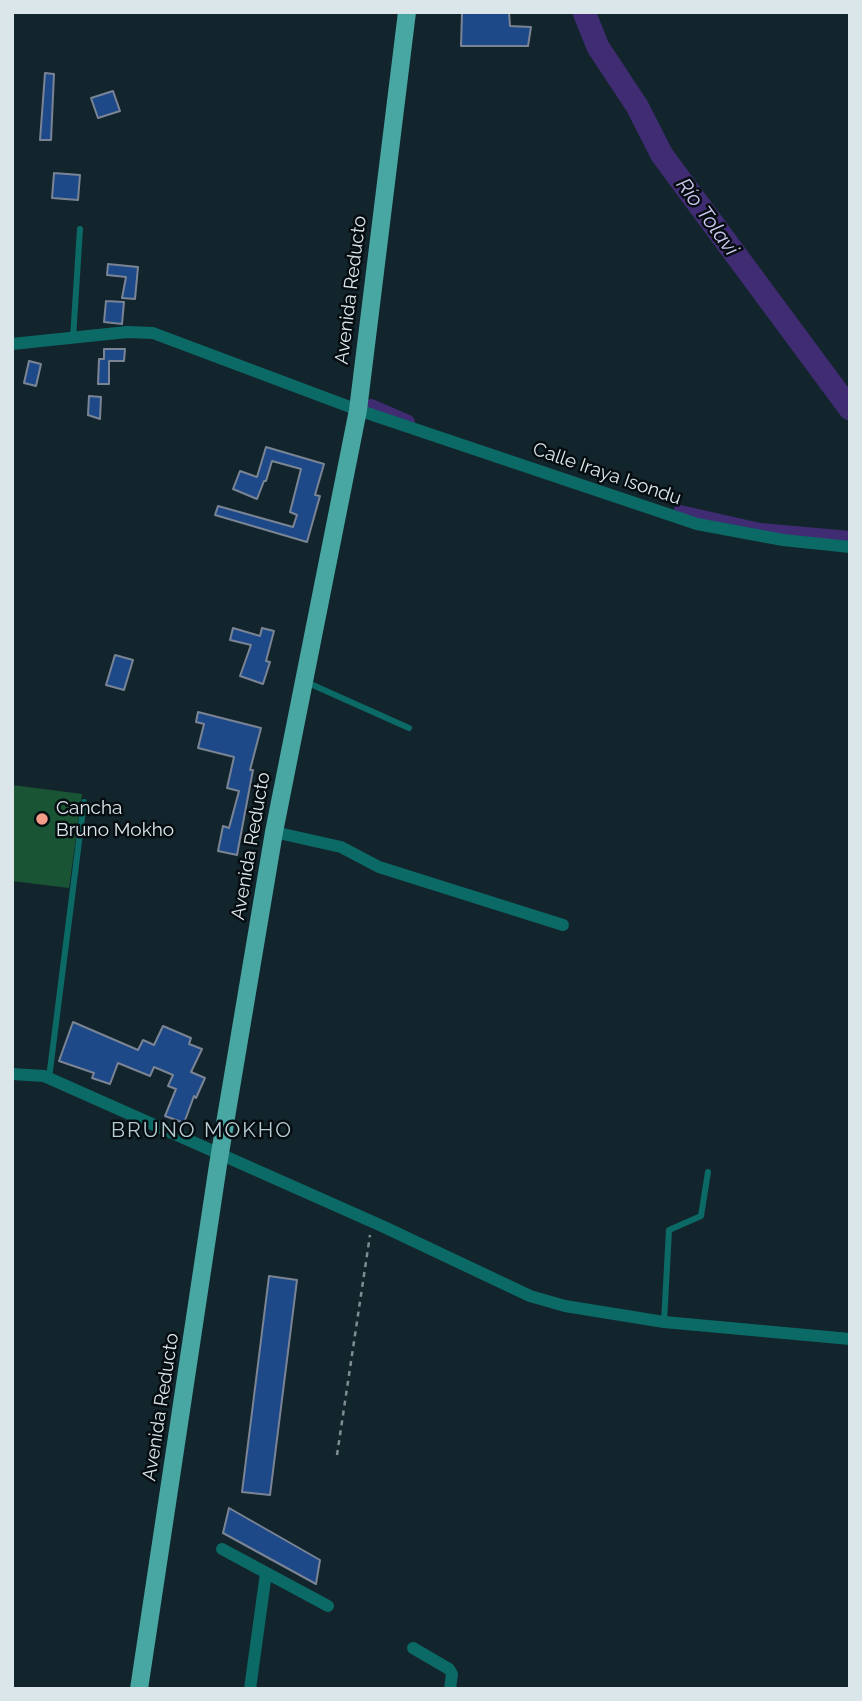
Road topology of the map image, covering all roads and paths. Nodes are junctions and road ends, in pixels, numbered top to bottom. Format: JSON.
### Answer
{"nodes":[{"id":1,"x":407,"y":12,"type":"edge"},
{"id":2,"x":80,"y":229,"type":"dead end"},
{"id":3,"x":73,"y":338,"type":"junction"},
{"id":4,"x":12,"y":344,"type":"edge"},
{"id":5,"x":358,"y":410,"type":"junction"},
{"id":6,"x":850,"y":547,"type":"edge"},
{"id":7,"x":304,"y":682,"type":"junction"},
{"id":8,"x":409,"y":728,"type":"dead end"},
{"id":9,"x":84,"y":802,"type":"dead end"},
{"id":10,"x":274,"y":832,"type":"junction"},
{"id":11,"x":563,"y":925,"type":"dead end"},
{"id":12,"x":12,"y":1074,"type":"edge"},
{"id":13,"x":48,"y":1078,"type":"junction"},
{"id":14,"x":220,"y":1154,"type":"junction"},
{"id":15,"x":708,"y":1172,"type":"dead end"},
{"id":16,"x":372,"y":1221,"type":"junction"},
{"id":17,"x":664,"y":1322,"type":"junction"},
{"id":18,"x":850,"y":1339,"type":"edge"},
{"id":19,"x":337,"y":1455,"type":"dead end"},
{"id":20,"x":222,"y":1549,"type":"dead end"},
{"id":21,"x":266,"y":1573,"type":"junction"},
{"id":22,"x":328,"y":1606,"type":"dead end"},
{"id":23,"x":413,"y":1648,"type":"dead end"},
{"id":24,"x":139,"y":1689,"type":"edge"},
{"id":25,"x":250,"y":1689,"type":"edge"},
{"id":26,"x":450,"y":1689,"type":"edge"}],
"edges":[{"from":1,"to":5,"type":"main road","name":"Avenida Reducto"},
{"from":2,"to":3,"type":"lane"},
{"from":3,"to":4,"type":"street","name":"Calle Iraya Isondu"},
{"from":3,"to":5,"type":"street","name":"Calle Iraya Isondu"},
{"from":5,"to":6,"type":"street","name":"Calle Iraya Isondu"},
{"from":5,"to":7,"type":"main road","name":"Avenida Reducto"},
{"from":7,"to":8,"type":"lane"},
{"from":7,"to":10,"type":"main road","name":"Avenida Reducto"},
{"from":9,"to":13,"type":"lane"},
{"from":10,"to":11,"type":"street"},
{"from":10,"to":14,"type":"main road","name":"Avenida Reducto"},
{"from":12,"to":13,"type":"street"},
{"from":13,"to":14,"type":"street"},
{"from":14,"to":16,"type":"street"},
{"from":14,"to":24,"type":"main road","name":"Avenida Reducto"},
{"from":15,"to":17,"type":"lane"},
{"from":16,"to":17,"type":"street"},
{"from":16,"to":19,"type":"path"},
{"from":17,"to":18,"type":"street"},
{"from":20,"to":21,"type":"street"},
{"from":21,"to":22,"type":"street"},
{"from":21,"to":25,"type":"street"},
{"from":23,"to":26,"type":"street"}]}
